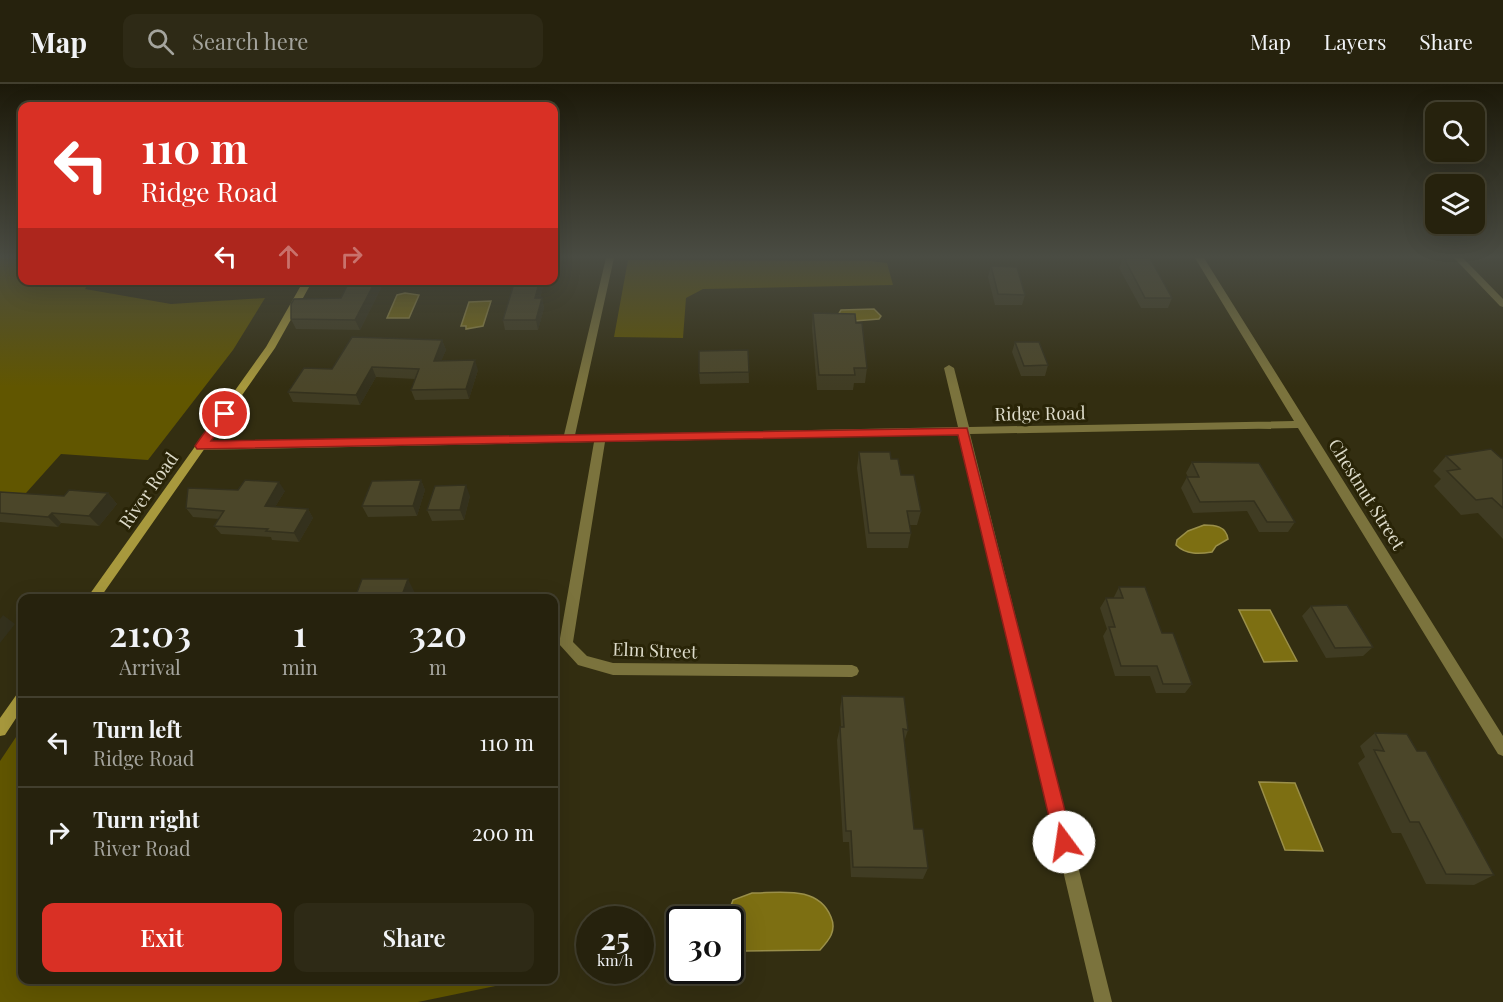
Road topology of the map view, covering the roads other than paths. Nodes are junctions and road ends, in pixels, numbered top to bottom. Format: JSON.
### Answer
{"nodes":[{"id":1,"x":297,"y":301,"type":"edge"},
{"id":2,"x":600,"y":301,"type":"edge"},
{"id":3,"x":1226,"y":301,"type":"edge"},
{"id":4,"x":949,"y":368,"type":"dead end"},
{"id":5,"x":1303,"y":424,"type":"junction"},
{"id":6,"x":963,"y":431,"type":"junction"},
{"id":7,"x":569,"y":437,"type":"junction"},
{"id":8,"x":600,"y":437,"type":"junction"},
{"id":9,"x":201,"y":446,"type":"junction"},
{"id":10,"x":96,"y":594,"type":"edge"},
{"id":11,"x":852,"y":670,"type":"dead end"},
{"id":12,"x":18,"y":704,"type":"edge"},
{"id":13,"x":0,"y":730,"type":"edge"},
{"id":14,"x":1503,"y":749,"type":"edge"},
{"id":15,"x":1103,"y":1002,"type":"edge"}],
"edges":[{"from":1,"to":9,"type":"street","name":"River Road"},
{"from":2,"to":7,"type":"street"},
{"from":3,"to":5,"type":"street","name":"Chestnut Street"},
{"from":4,"to":6,"type":"street"},
{"from":5,"to":6,"type":"street","name":"Ridge Road"},
{"from":5,"to":14,"type":"street","name":"Chestnut Street"},
{"from":6,"to":8,"type":"street","name":"Ridge Road"},
{"from":6,"to":15,"type":"street"},
{"from":7,"to":8,"type":"street","name":"Ridge Road"},
{"from":7,"to":9,"type":"street","name":"Ridge Road"},
{"from":8,"to":11,"type":"street","name":"Elm Street"},
{"from":9,"to":10,"type":"street","name":"River Road"},
{"from":12,"to":13,"type":"street"}]}
